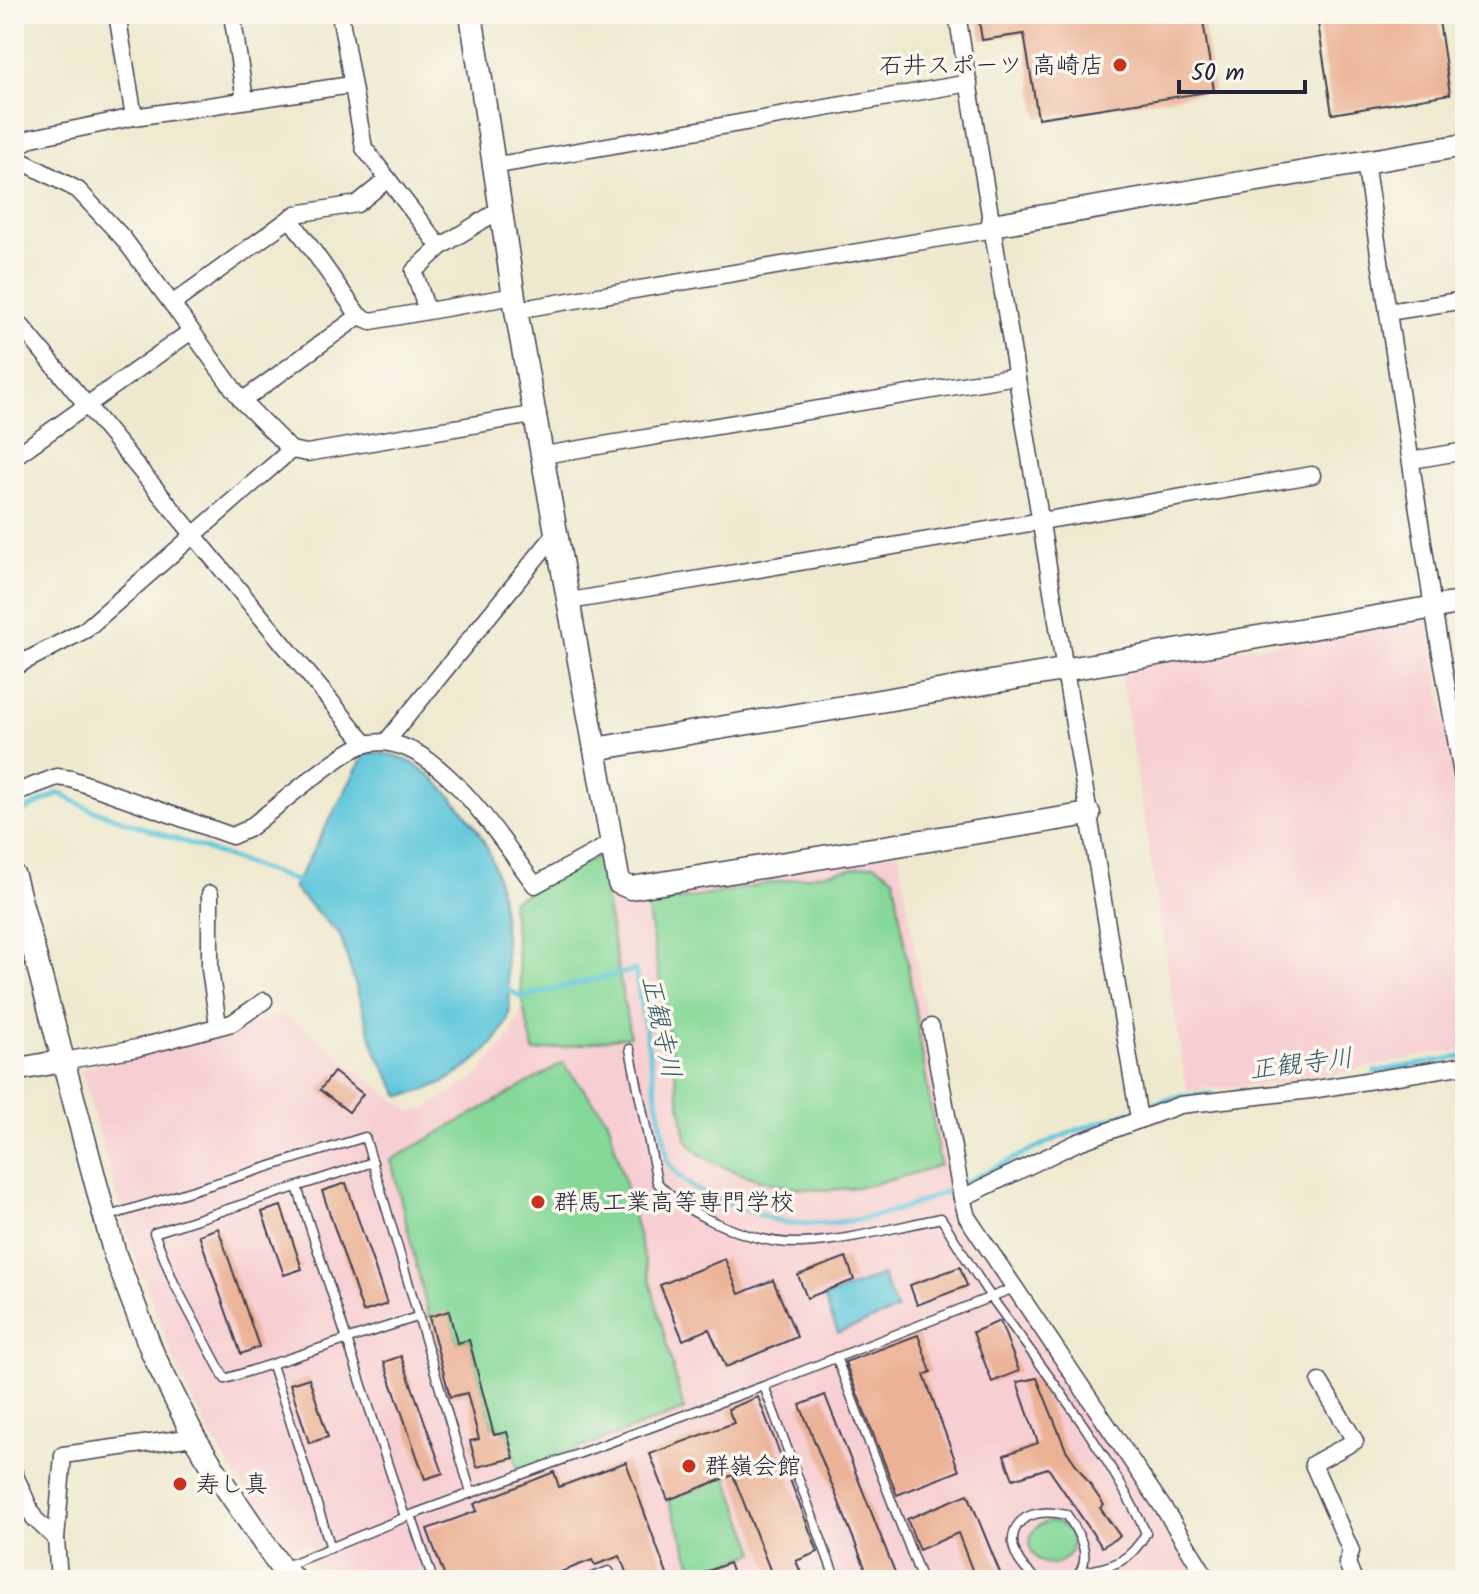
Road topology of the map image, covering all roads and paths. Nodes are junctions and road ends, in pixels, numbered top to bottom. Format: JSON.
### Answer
{"nodes":[{"id":1,"x":117,"y":14,"type":"edge"},
{"id":2,"x":232,"y":14,"type":"edge"},
{"id":3,"x":340,"y":14,"type":"edge"},
{"id":4,"x":957,"y":14,"type":"edge"},
{"id":5,"x":476,"y":15,"type":"edge"},
{"id":6,"x":969,"y":83,"type":"junction"},
{"id":7,"x":351,"y":85,"type":"junction"},
{"id":8,"x":245,"y":100,"type":"junction"},
{"id":9,"x":134,"y":117,"type":"junction"},
{"id":10,"x":1465,"y":145,"type":"edge"},
{"id":11,"x":14,"y":148,"type":"edge"},
{"id":12,"x":14,"y":157,"type":"edge"},
{"id":13,"x":1365,"y":162,"type":"junction"},
{"id":14,"x":492,"y":166,"type":"junction"},
{"id":15,"x":388,"y":179,"type":"junction"},
{"id":16,"x":501,"y":209,"type":"junction"},
{"id":17,"x":290,"y":218,"type":"junction"},
{"id":18,"x":993,"y":227,"type":"junction"},
{"id":19,"x":440,"y":247,"type":"junction"},
{"id":20,"x":1465,"y":300,"type":"edge"},
{"id":21,"x":515,"y":303,"type":"junction"},
{"id":22,"x":172,"y":304,"type":"junction"},
{"id":23,"x":427,"y":311,"type":"junction"},
{"id":24,"x":1388,"y":312,"type":"junction"},
{"id":25,"x":359,"y":316,"type":"junction"},
{"id":26,"x":14,"y":317,"type":"edge"},
{"id":27,"x":190,"y":332,"type":"junction"},
{"id":28,"x":1016,"y":376,"type":"junction"},
{"id":29,"x":242,"y":401,"type":"junction"},
{"id":30,"x":87,"y":405,"type":"junction"},
{"id":31,"x":538,"y":414,"type":"junction"},
{"id":32,"x":291,"y":450,"type":"junction"},
{"id":33,"x":1465,"y":451,"type":"edge"},
{"id":34,"x":544,"y":455,"type":"junction"},
{"id":35,"x":14,"y":457,"type":"edge"},
{"id":36,"x":1412,"y":460,"type":"junction"},
{"id":37,"x":1312,"y":475,"type":"dead end"},
{"id":38,"x":1039,"y":523,"type":"junction"},
{"id":39,"x":558,"y":531,"type":"junction"},
{"id":40,"x":195,"y":537,"type":"junction"},
{"id":41,"x":570,"y":601,"type":"junction"},
{"id":42,"x":1465,"y":602,"type":"edge"},
{"id":43,"x":1433,"y":608,"type":"junction"},
{"id":44,"x":14,"y":667,"type":"edge"},
{"id":45,"x":1064,"y":669,"type":"junction"},
{"id":46,"x":386,"y":742,"type":"junction"},
{"id":47,"x":366,"y":744,"type":"junction"},
{"id":48,"x":595,"y":749,"type":"junction"},
{"id":49,"x":1465,"y":791,"type":"edge"},
{"id":50,"x":14,"y":793,"type":"edge"},
{"id":51,"x":1089,"y":814,"type":"junction"},
{"id":52,"x":610,"y":844,"type":"junction"},
{"id":53,"x":15,"y":886,"type":"edge"},
{"id":54,"x":210,"y":894,"type":"dead end"},
{"id":55,"x":264,"y":1001,"type":"dead end"},
{"id":56,"x":218,"y":1025,"type":"junction"},
{"id":57,"x":931,"y":1027,"type":"dead end"},
{"id":58,"x":630,"y":1049,"type":"dead end"},
{"id":59,"x":63,"y":1061,"type":"junction"},
{"id":60,"x":1465,"y":1065,"type":"edge"},
{"id":61,"x":14,"y":1070,"type":"edge"},
{"id":62,"x":1139,"y":1119,"type":"junction"},
{"id":63,"x":373,"y":1162,"type":"junction"},
{"id":64,"x":297,"y":1187,"type":"junction"},
{"id":65,"x":962,"y":1198,"type":"junction"},
{"id":66,"x":105,"y":1218,"type":"junction"},
{"id":67,"x":1015,"y":1288,"type":"junction"},
{"id":68,"x":991,"y":1298,"type":"junction"},
{"id":69,"x":417,"y":1317,"type":"junction"},
{"id":70,"x":346,"y":1341,"type":"junction"},
{"id":71,"x":836,"y":1357,"type":"junction"},
{"id":72,"x":272,"y":1365,"type":"junction"},
{"id":73,"x":1320,"y":1382,"type":"dead end"},
{"id":74,"x":764,"y":1386,"type":"junction"},
{"id":75,"x":194,"y":1437,"type":"junction"},
{"id":76,"x":14,"y":1473,"type":"edge"},
{"id":77,"x":471,"y":1493,"type":"junction"},
{"id":78,"x":408,"y":1516,"type":"junction"},
{"id":79,"x":56,"y":1539,"type":"junction"},
{"id":80,"x":331,"y":1548,"type":"junction"},
{"id":81,"x":1082,"y":1572,"type":"junction"},
{"id":82,"x":288,"y":1574,"type":"edge"},
{"id":83,"x":59,"y":1580,"type":"edge"},
{"id":84,"x":433,"y":1580,"type":"edge"},
{"id":85,"x":584,"y":1580,"type":"edge"},
{"id":86,"x":613,"y":1580,"type":"edge"},
{"id":87,"x":836,"y":1580,"type":"edge"},
{"id":88,"x":922,"y":1580,"type":"edge"},
{"id":89,"x":1038,"y":1580,"type":"edge"},
{"id":90,"x":1073,"y":1580,"type":"edge"},
{"id":91,"x":1208,"y":1580,"type":"edge"},
{"id":92,"x":1354,"y":1580,"type":"edge"}],
"edges":[{"from":1,"to":9,"type":"street"},
{"from":2,"to":8,"type":"street"},
{"from":3,"to":7,"type":"street"},
{"from":4,"to":6,"type":"street"},
{"from":5,"to":14,"type":"street"},
{"from":6,"to":14,"type":"street"},
{"from":6,"to":18,"type":"street"},
{"from":7,"to":8,"type":"street"},
{"from":7,"to":15,"type":"street"},
{"from":8,"to":9,"type":"street"},
{"from":9,"to":11,"type":"street"},
{"from":10,"to":13,"type":"street"},
{"from":12,"to":22,"type":"street"},
{"from":13,"to":18,"type":"street"},
{"from":13,"to":24,"type":"street"},
{"from":14,"to":16,"type":"street"},
{"from":15,"to":17,"type":"street"},
{"from":15,"to":19,"type":"street"},
{"from":16,"to":19,"type":"street"},
{"from":16,"to":21,"type":"street"},
{"from":17,"to":22,"type":"street"},
{"from":17,"to":25,"type":"street"},
{"from":18,"to":21,"type":"street"},
{"from":18,"to":28,"type":"street"},
{"from":19,"to":23,"type":"street"},
{"from":20,"to":24,"type":"street"},
{"from":21,"to":23,"type":"street"},
{"from":21,"to":31,"type":"street"},
{"from":22,"to":27,"type":"street"},
{"from":23,"to":25,"type":"street"},
{"from":24,"to":36,"type":"street"},
{"from":25,"to":29,"type":"street"},
{"from":26,"to":30,"type":"street"},
{"from":27,"to":29,"type":"street"},
{"from":27,"to":30,"type":"street"},
{"from":28,"to":34,"type":"street"},
{"from":28,"to":38,"type":"street"},
{"from":29,"to":32,"type":"street"},
{"from":30,"to":35,"type":"street"},
{"from":30,"to":40,"type":"street"},
{"from":31,"to":32,"type":"street"},
{"from":31,"to":34,"type":"street"},
{"from":32,"to":40,"type":"street"},
{"from":33,"to":36,"type":"street"},
{"from":34,"to":39,"type":"street"},
{"from":36,"to":43,"type":"street"},
{"from":37,"to":38,"type":"street"},
{"from":38,"to":41,"type":"street"},
{"from":38,"to":45,"type":"street"},
{"from":39,"to":41,"type":"street"},
{"from":39,"to":46,"type":"street"},
{"from":40,"to":44,"type":"street"},
{"from":40,"to":47,"type":"street"},
{"from":41,"to":48,"type":"street"},
{"from":42,"to":43,"type":"street"},
{"from":43,"to":45,"type":"street"},
{"from":43,"to":49,"type":"street"},
{"from":45,"to":48,"type":"street"},
{"from":45,"to":51,"type":"street"},
{"from":46,"to":47,"type":"street"},
{"from":46,"to":52,"type":"street"},
{"from":47,"to":50,"type":"street"},
{"from":48,"to":52,"type":"street"},
{"from":51,"to":52,"type":"street"},
{"from":51,"to":62,"type":"street"},
{"from":53,"to":59,"type":"street"},
{"from":54,"to":56,"type":"street"},
{"from":55,"to":56,"type":"street"},
{"from":56,"to":59,"type":"street"},
{"from":57,"to":65,"type":"street"},
{"from":58,"to":68,"type":"lane"},
{"from":59,"to":61,"type":"street"},
{"from":59,"to":66,"type":"street"},
{"from":60,"to":62,"type":"street"},
{"from":62,"to":65,"type":"street"},
{"from":63,"to":64,"type":"lane"},
{"from":63,"to":66,"type":"lane"},
{"from":63,"to":69,"type":"lane"},
{"from":64,"to":70,"type":"lane"},
{"from":64,"to":72,"type":"lane"},
{"from":65,"to":67,"type":"street"},
{"from":66,"to":75,"type":"street"},
{"from":67,"to":68,"type":"lane"},
{"from":67,"to":91,"type":"street"},
{"from":68,"to":71,"type":"lane"},
{"from":68,"to":81,"type":"lane"},
{"from":69,"to":70,"type":"lane"},
{"from":69,"to":77,"type":"lane"},
{"from":70,"to":72,"type":"lane"},
{"from":70,"to":78,"type":"lane"},
{"from":71,"to":74,"type":"lane"},
{"from":71,"to":88,"type":"lane"},
{"from":72,"to":80,"type":"lane"},
{"from":73,"to":92,"type":"street"},
{"from":74,"to":77,"type":"lane"},
{"from":74,"to":87,"type":"lane"},
{"from":75,"to":79,"type":"street"},
{"from":75,"to":82,"type":"street"},
{"from":76,"to":79,"type":"street"},
{"from":77,"to":78,"type":"lane"},
{"from":78,"to":80,"type":"lane"},
{"from":78,"to":84,"type":"lane"},
{"from":79,"to":83,"type":"street"},
{"from":80,"to":82,"type":"lane"},
{"from":81,"to":89,"type":"lane"},
{"from":81,"to":90,"type":"lane"},
{"from":85,"to":86,"type":"lane"}]}
